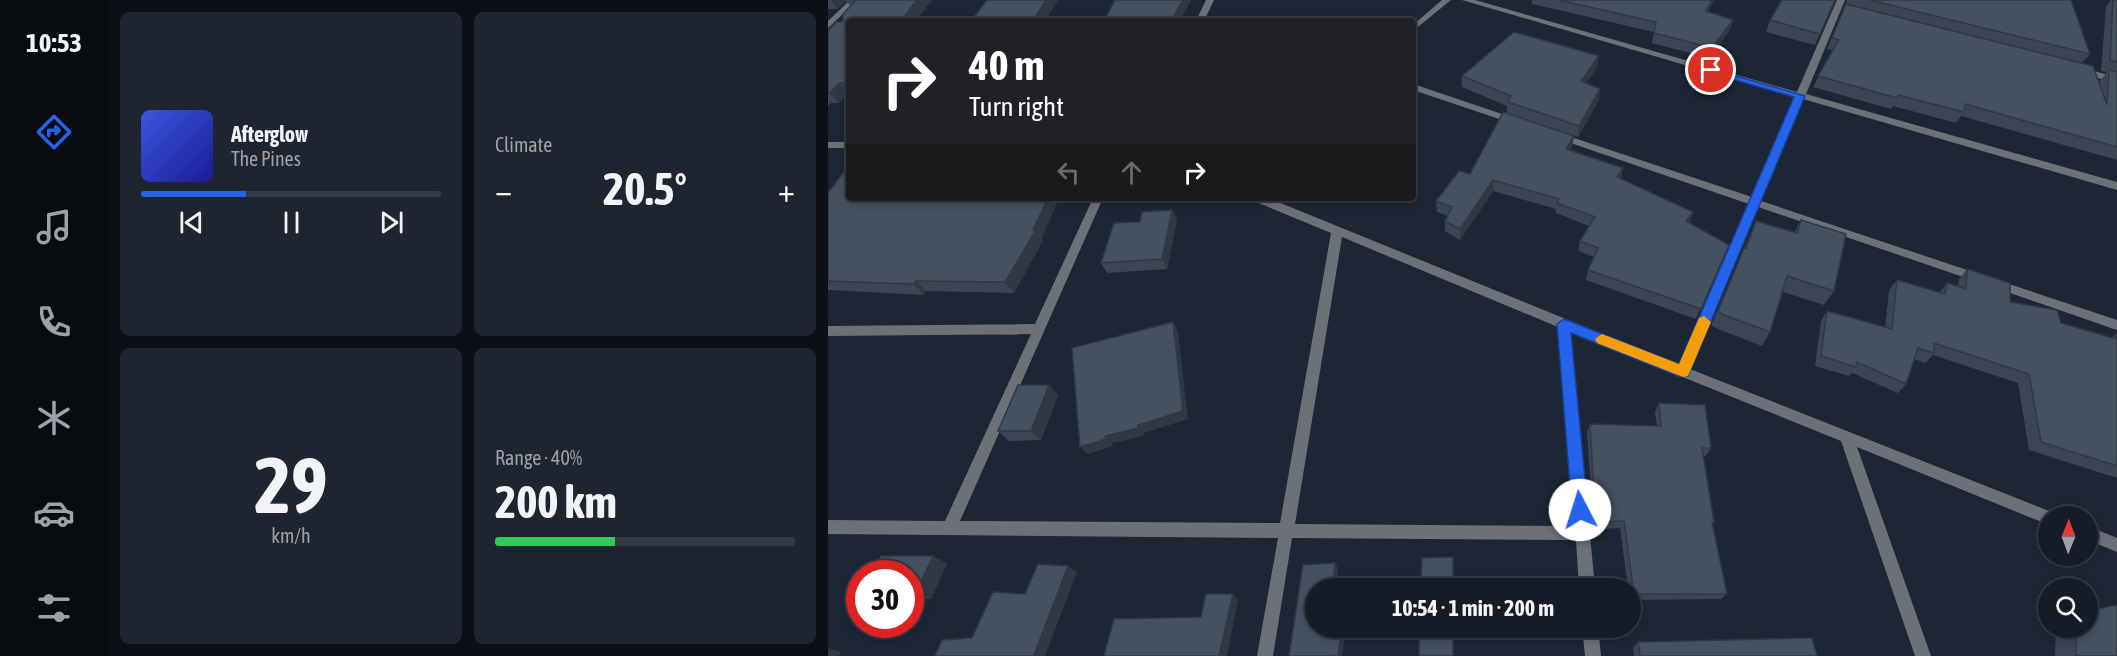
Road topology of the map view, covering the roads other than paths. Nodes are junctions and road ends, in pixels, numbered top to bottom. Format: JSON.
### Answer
{"nodes":[{"id":1,"x":854,"y":0,"type":"edge"},
{"id":2,"x":1210,"y":0,"type":"edge"},
{"id":3,"x":1448,"y":0,"type":"edge"},
{"id":4,"x":1466,"y":0,"type":"edge"},
{"id":5,"x":1835,"y":5,"type":"edge"},
{"id":6,"x":1848,"y":12,"type":"edge"},
{"id":7,"x":1201,"y":18,"type":"edge"},
{"id":8,"x":828,"y":27,"type":"edge"},
{"id":9,"x":1416,"y":27,"type":"edge"},
{"id":10,"x":838,"y":28,"type":"edge"},
{"id":11,"x":2072,"y":69,"type":"edge"},
{"id":12,"x":2117,"y":80,"type":"edge"},
{"id":13,"x":1416,"y":88,"type":"edge"},
{"id":14,"x":1800,"y":96,"type":"junction"},
{"id":15,"x":1523,"y":124,"type":"edge"},
{"id":16,"x":1545,"y":132,"type":"edge"},
{"id":17,"x":828,"y":145,"type":"edge"},
{"id":18,"x":846,"y":145,"type":"edge"},
{"id":19,"x":2117,"y":186,"type":"edge"},
{"id":20,"x":1097,"y":201,"type":"edge"},
{"id":21,"x":1265,"y":201,"type":"edge"},
{"id":22,"x":1755,"y":202,"type":"junction"},
{"id":23,"x":1336,"y":232,"type":"junction"},
{"id":24,"x":1564,"y":324,"type":"junction"},
{"id":25,"x":2117,"y":325,"type":"edge"},
{"id":26,"x":1039,"y":329,"type":"junction"},
{"id":27,"x":828,"y":331,"type":"edge"},
{"id":28,"x":1683,"y":371,"type":"junction"},
{"id":29,"x":1846,"y":436,"type":"junction"},
{"id":30,"x":2038,"y":514,"type":"edge"},
{"id":31,"x":828,"y":527,"type":"edge"},
{"id":32,"x":950,"y":527,"type":"junction"},
{"id":33,"x":1286,"y":531,"type":"junction"},
{"id":34,"x":1582,"y":533,"type":"junction"},
{"id":35,"x":2098,"y":537,"type":"edge"},
{"id":36,"x":2117,"y":545,"type":"edge"},
{"id":37,"x":1586,"y":578,"type":"edge"},
{"id":38,"x":1591,"y":638,"type":"edge"},
{"id":39,"x":1265,"y":656,"type":"edge"},
{"id":40,"x":1593,"y":656,"type":"edge"},
{"id":41,"x":1923,"y":656,"type":"edge"}],
"edges":[{"from":1,"to":8,"type":"street"},
{"from":2,"to":7,"type":"street"},
{"from":3,"to":9,"type":"street"},
{"from":4,"to":14,"type":"street"},
{"from":5,"to":6,"type":"street"},
{"from":5,"to":14,"type":"street"},
{"from":8,"to":10,"type":"street"},
{"from":11,"to":12,"type":"street"},
{"from":13,"to":15,"type":"street"},
{"from":14,"to":19,"type":"street"},
{"from":14,"to":22,"type":"street"},
{"from":16,"to":22,"type":"street"},
{"from":17,"to":18,"type":"street"},
{"from":20,"to":26,"type":"street"},
{"from":21,"to":23,"type":"street"},
{"from":22,"to":25,"type":"street"},
{"from":22,"to":28,"type":"street"},
{"from":23,"to":24,"type":"street"},
{"from":23,"to":33,"type":"street"},
{"from":24,"to":28,"type":"street"},
{"from":24,"to":34,"type":"street"},
{"from":26,"to":27,"type":"street"},
{"from":26,"to":32,"type":"street"},
{"from":28,"to":29,"type":"street"},
{"from":29,"to":30,"type":"street"},
{"from":29,"to":41,"type":"street"},
{"from":31,"to":32,"type":"street"},
{"from":32,"to":33,"type":"street"},
{"from":33,"to":34,"type":"street"},
{"from":33,"to":39,"type":"street"},
{"from":34,"to":37,"type":"street"},
{"from":35,"to":36,"type":"street"},
{"from":38,"to":40,"type":"street"}]}
